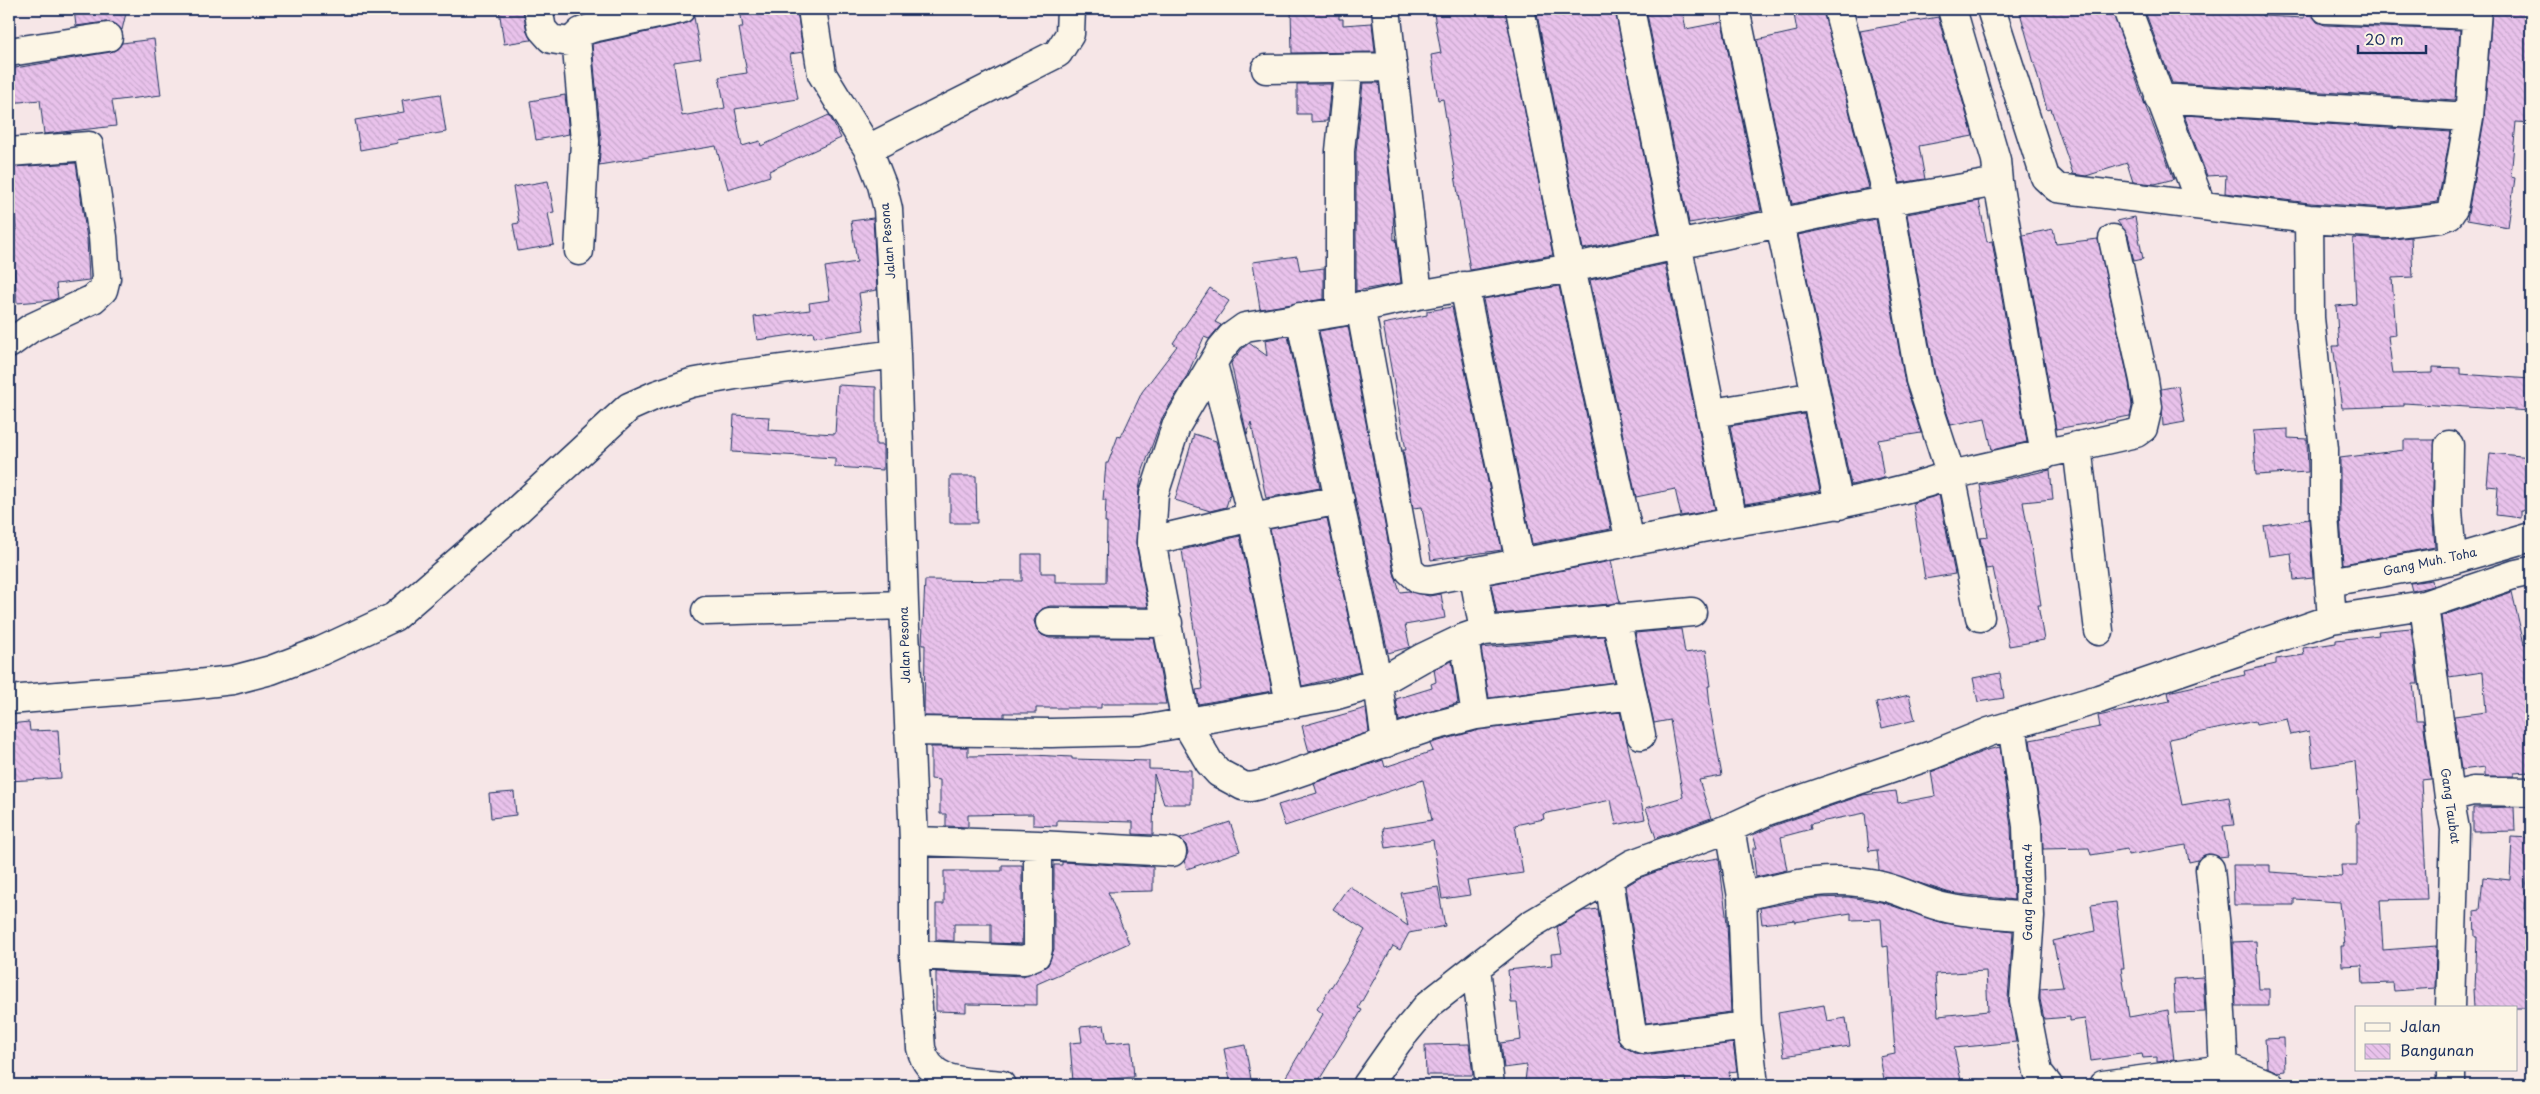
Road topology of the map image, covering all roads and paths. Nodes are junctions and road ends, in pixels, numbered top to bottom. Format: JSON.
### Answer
{"nodes":[{"id":1,"x":538,"y":9,"type":"edge"},
{"id":2,"x":681,"y":9,"type":"edge"},
{"id":3,"x":812,"y":9,"type":"edge"},
{"id":4,"x":1071,"y":9,"type":"edge"},
{"id":5,"x":1386,"y":9,"type":"edge"},
{"id":6,"x":1520,"y":9,"type":"edge"},
{"id":7,"x":1630,"y":9,"type":"edge"},
{"id":8,"x":1735,"y":9,"type":"edge"},
{"id":9,"x":1838,"y":9,"type":"edge"},
{"id":10,"x":1952,"y":9,"type":"edge"},
{"id":11,"x":1991,"y":9,"type":"edge"},
{"id":12,"x":2127,"y":9,"type":"edge"},
{"id":13,"x":2340,"y":9,"type":"edge"},
{"id":14,"x":2476,"y":12,"type":"edge"},
{"id":15,"x":108,"y":37,"type":"dead end"},
{"id":16,"x":576,"y":43,"type":"junction"},
{"id":17,"x":9,"y":52,"type":"edge"},
{"id":18,"x":1393,"y":67,"type":"junction"},
{"id":19,"x":1266,"y":69,"type":"dead end"},
{"id":20,"x":1344,"y":69,"type":"junction"},
{"id":21,"x":2159,"y":98,"type":"junction"},
{"id":22,"x":2470,"y":117,"type":"junction"},
{"id":23,"x":868,"y":149,"type":"junction"},
{"id":24,"x":9,"y":152,"type":"edge"},
{"id":25,"x":1998,"y":182,"type":"junction"},
{"id":26,"x":1889,"y":202,"type":"junction"},
{"id":27,"x":2201,"y":205,"type":"junction"},
{"id":28,"x":2309,"y":219,"type":"junction"},
{"id":29,"x":1779,"y":223,"type":"junction"},
{"id":30,"x":2113,"y":239,"type":"dead end"},
{"id":31,"x":1676,"y":246,"type":"junction"},
{"id":32,"x":578,"y":251,"type":"dead end"},
{"id":33,"x":1571,"y":268,"type":"junction"},
{"id":34,"x":1464,"y":286,"type":"junction"},
{"id":35,"x":1418,"y":295,"type":"junction"},
{"id":36,"x":1350,"y":309,"type":"junction"},
{"id":37,"x":1300,"y":317,"type":"junction"},
{"id":38,"x":12,"y":339,"type":"edge"},
{"id":39,"x":896,"y":354,"type":"junction"},
{"id":40,"x":1213,"y":364,"type":"junction"},
{"id":41,"x":1816,"y":396,"type":"junction"},
{"id":42,"x":1712,"y":413,"type":"junction"},
{"id":43,"x":2449,"y":445,"type":"dead end"},
{"id":44,"x":2077,"y":446,"type":"junction"},
{"id":45,"x":2045,"y":455,"type":"junction"},
{"id":46,"x":1951,"y":475,"type":"junction"},
{"id":47,"x":1340,"y":500,"type":"junction"},
{"id":48,"x":1839,"y":505,"type":"junction"},
{"id":49,"x":1252,"y":517,"type":"junction"},
{"id":50,"x":1733,"y":522,"type":"junction"},
{"id":51,"x":2531,"y":537,"type":"edge"},
{"id":52,"x":1151,"y":541,"type":"junction"},
{"id":53,"x":1630,"y":542,"type":"junction"},
{"id":54,"x":2452,"y":560,"type":"junction"},
{"id":55,"x":1520,"y":562,"type":"junction"},
{"id":56,"x":1473,"y":571,"type":"junction"},
{"id":57,"x":2531,"y":571,"type":"edge"},
{"id":58,"x":2330,"y":599,"type":"junction"},
{"id":59,"x":904,"y":605,"type":"junction"},
{"id":60,"x":2424,"y":605,"type":"junction"},
{"id":61,"x":706,"y":611,"type":"dead end"},
{"id":62,"x":1692,"y":612,"type":"dead end"},
{"id":63,"x":1980,"y":617,"type":"dead end"},
{"id":64,"x":1616,"y":618,"type":"junction"},
{"id":65,"x":1050,"y":622,"type":"dead end"},
{"id":66,"x":1168,"y":623,"type":"junction"},
{"id":67,"x":2100,"y":632,"type":"dead end"},
{"id":68,"x":1474,"y":635,"type":"junction"},
{"id":69,"x":1378,"y":683,"type":"junction"},
{"id":70,"x":1632,"y":695,"type":"junction"},
{"id":71,"x":9,"y":700,"type":"edge"},
{"id":72,"x":1290,"y":703,"type":"junction"},
{"id":73,"x":1476,"y":715,"type":"junction"},
{"id":74,"x":1186,"y":723,"type":"junction"},
{"id":75,"x":2012,"y":725,"type":"junction"},
{"id":76,"x":909,"y":731,"type":"junction"},
{"id":77,"x":1642,"y":735,"type":"dead end"},
{"id":78,"x":1386,"y":743,"type":"junction"},
{"id":79,"x":2531,"y":792,"type":"edge"},
{"id":80,"x":2449,"y":797,"type":"junction"},
{"id":81,"x":1730,"y":828,"type":"junction"},
{"id":82,"x":914,"y":841,"type":"junction"},
{"id":83,"x":1038,"y":845,"type":"junction"},
{"id":84,"x":1172,"y":852,"type":"dead end"},
{"id":85,"x":2210,"y":869,"type":"dead end"},
{"id":86,"x":1608,"y":879,"type":"junction"},
{"id":87,"x":1742,"y":898,"type":"junction"},
{"id":88,"x":2030,"y":917,"type":"junction"},
{"id":89,"x":914,"y":955,"type":"junction"},
{"id":90,"x":1476,"y":968,"type":"junction"},
{"id":91,"x":2450,"y":1006,"type":"edge"},
{"id":92,"x":1747,"y":1026,"type":"junction"},
{"id":93,"x":2224,"y":1069,"type":"junction"},
{"id":94,"x":2451,"y":1072,"type":"edge"},
{"id":95,"x":927,"y":1077,"type":"edge"},
{"id":96,"x":2118,"y":1084,"type":"edge"},
{"id":97,"x":1001,"y":1085,"type":"edge"},
{"id":98,"x":1367,"y":1085,"type":"edge"},
{"id":99,"x":1490,"y":1085,"type":"edge"},
{"id":100,"x":1754,"y":1085,"type":"edge"},
{"id":101,"x":2048,"y":1085,"type":"edge"},
{"id":102,"x":2270,"y":1085,"type":"edge"},
{"id":103,"x":2451,"y":1085,"type":"edge"}],
"edges":[{"from":1,"to":16,"type":"street"},
{"from":2,"to":16,"type":"street"},
{"from":3,"to":23,"type":"street","name":"Jalan Pesona"},
{"from":4,"to":23,"type":"street"},
{"from":5,"to":18,"type":"street"},
{"from":6,"to":33,"type":"street"},
{"from":7,"to":31,"type":"street"},
{"from":8,"to":29,"type":"street"},
{"from":9,"to":26,"type":"street"},
{"from":10,"to":25,"type":"street"},
{"from":11,"to":27,"type":"street"},
{"from":12,"to":21,"type":"street"},
{"from":13,"to":14,"type":"street"},
{"from":14,"to":22,"type":"street"},
{"from":15,"to":17,"type":"street"},
{"from":16,"to":32,"type":"street"},
{"from":18,"to":20,"type":"street"},
{"from":18,"to":35,"type":"street"},
{"from":19,"to":20,"type":"street"},
{"from":20,"to":36,"type":"street"},
{"from":21,"to":22,"type":"street"},
{"from":21,"to":27,"type":"street"},
{"from":22,"to":28,"type":"street"},
{"from":23,"to":39,"type":"street","name":"Jalan Pesona"},
{"from":24,"to":38,"type":"street"},
{"from":25,"to":26,"type":"street"},
{"from":25,"to":45,"type":"street"},
{"from":26,"to":29,"type":"street"},
{"from":26,"to":46,"type":"street"},
{"from":27,"to":28,"type":"street"},
{"from":28,"to":58,"type":"street"},
{"from":29,"to":31,"type":"street"},
{"from":29,"to":41,"type":"street"},
{"from":30,"to":44,"type":"street"},
{"from":31,"to":33,"type":"street"},
{"from":31,"to":42,"type":"street"},
{"from":33,"to":34,"type":"street"},
{"from":33,"to":53,"type":"street"},
{"from":34,"to":35,"type":"street"},
{"from":34,"to":55,"type":"street"},
{"from":35,"to":36,"type":"street"},
{"from":36,"to":37,"type":"street"},
{"from":36,"to":56,"type":"street"},
{"from":37,"to":40,"type":"street"},
{"from":37,"to":47,"type":"street"},
{"from":39,"to":59,"type":"street","name":"Jalan Pesona"},
{"from":39,"to":71,"type":"street"},
{"from":40,"to":49,"type":"street"},
{"from":40,"to":52,"type":"street"},
{"from":41,"to":42,"type":"street"},
{"from":41,"to":48,"type":"street"},
{"from":42,"to":50,"type":"street"},
{"from":43,"to":54,"type":"street"},
{"from":44,"to":45,"type":"street"},
{"from":44,"to":67,"type":"street"},
{"from":45,"to":46,"type":"street"},
{"from":46,"to":48,"type":"street"},
{"from":46,"to":63,"type":"street"},
{"from":47,"to":49,"type":"street"},
{"from":47,"to":69,"type":"street"},
{"from":48,"to":50,"type":"street"},
{"from":49,"to":52,"type":"street"},
{"from":49,"to":72,"type":"street"},
{"from":50,"to":53,"type":"street"},
{"from":51,"to":54,"type":"street","name":"Gang Muh. Toha"},
{"from":52,"to":66,"type":"street"},
{"from":53,"to":55,"type":"street"},
{"from":54,"to":58,"type":"street","name":"Gang Muh. Toha"},
{"from":55,"to":56,"type":"street"},
{"from":56,"to":68,"type":"street"},
{"from":57,"to":60,"type":"street"},
{"from":58,"to":60,"type":"street"},
{"from":58,"to":75,"type":"street"},
{"from":59,"to":61,"type":"street"},
{"from":59,"to":76,"type":"street","name":"Jalan Pesona"},
{"from":60,"to":80,"type":"street","name":"Gang Taubat"},
{"from":62,"to":64,"type":"street"},
{"from":64,"to":68,"type":"street"},
{"from":64,"to":70,"type":"street"},
{"from":65,"to":66,"type":"street"},
{"from":66,"to":74,"type":"street"},
{"from":68,"to":69,"type":"street"},
{"from":68,"to":73,"type":"street"},
{"from":69,"to":72,"type":"street"},
{"from":69,"to":78,"type":"street"},
{"from":70,"to":73,"type":"street"},
{"from":70,"to":77,"type":"street"},
{"from":72,"to":74,"type":"street"},
{"from":73,"to":78,"type":"street"},
{"from":74,"to":76,"type":"street"},
{"from":74,"to":78,"type":"street"},
{"from":75,"to":81,"type":"street"},
{"from":75,"to":88,"type":"street","name":"Gang Pandana.4"},
{"from":76,"to":82,"type":"street","name":"Jalan Pesona"},
{"from":79,"to":80,"type":"street"},
{"from":80,"to":91,"type":"street","name":"Gang Taubat"},
{"from":81,"to":86,"type":"street"},
{"from":81,"to":87,"type":"street"},
{"from":82,"to":83,"type":"street"},
{"from":82,"to":89,"type":"street","name":"Jalan Pesona"},
{"from":83,"to":84,"type":"street"},
{"from":83,"to":89,"type":"street"},
{"from":85,"to":93,"type":"street"},
{"from":86,"to":90,"type":"street"},
{"from":86,"to":92,"type":"street"},
{"from":87,"to":88,"type":"street"},
{"from":87,"to":92,"type":"street"},
{"from":88,"to":101,"type":"street","name":"Gang Pandana.4"},
{"from":89,"to":95,"type":"street","name":"Jalan Pesona"},
{"from":90,"to":98,"type":"street"},
{"from":90,"to":99,"type":"street"},
{"from":92,"to":100,"type":"street"},
{"from":93,"to":96,"type":"street"},
{"from":93,"to":102,"type":"street"},
{"from":94,"to":103,"type":"street"},
{"from":95,"to":97,"type":"street","name":"Jalan Pesona"}]}
